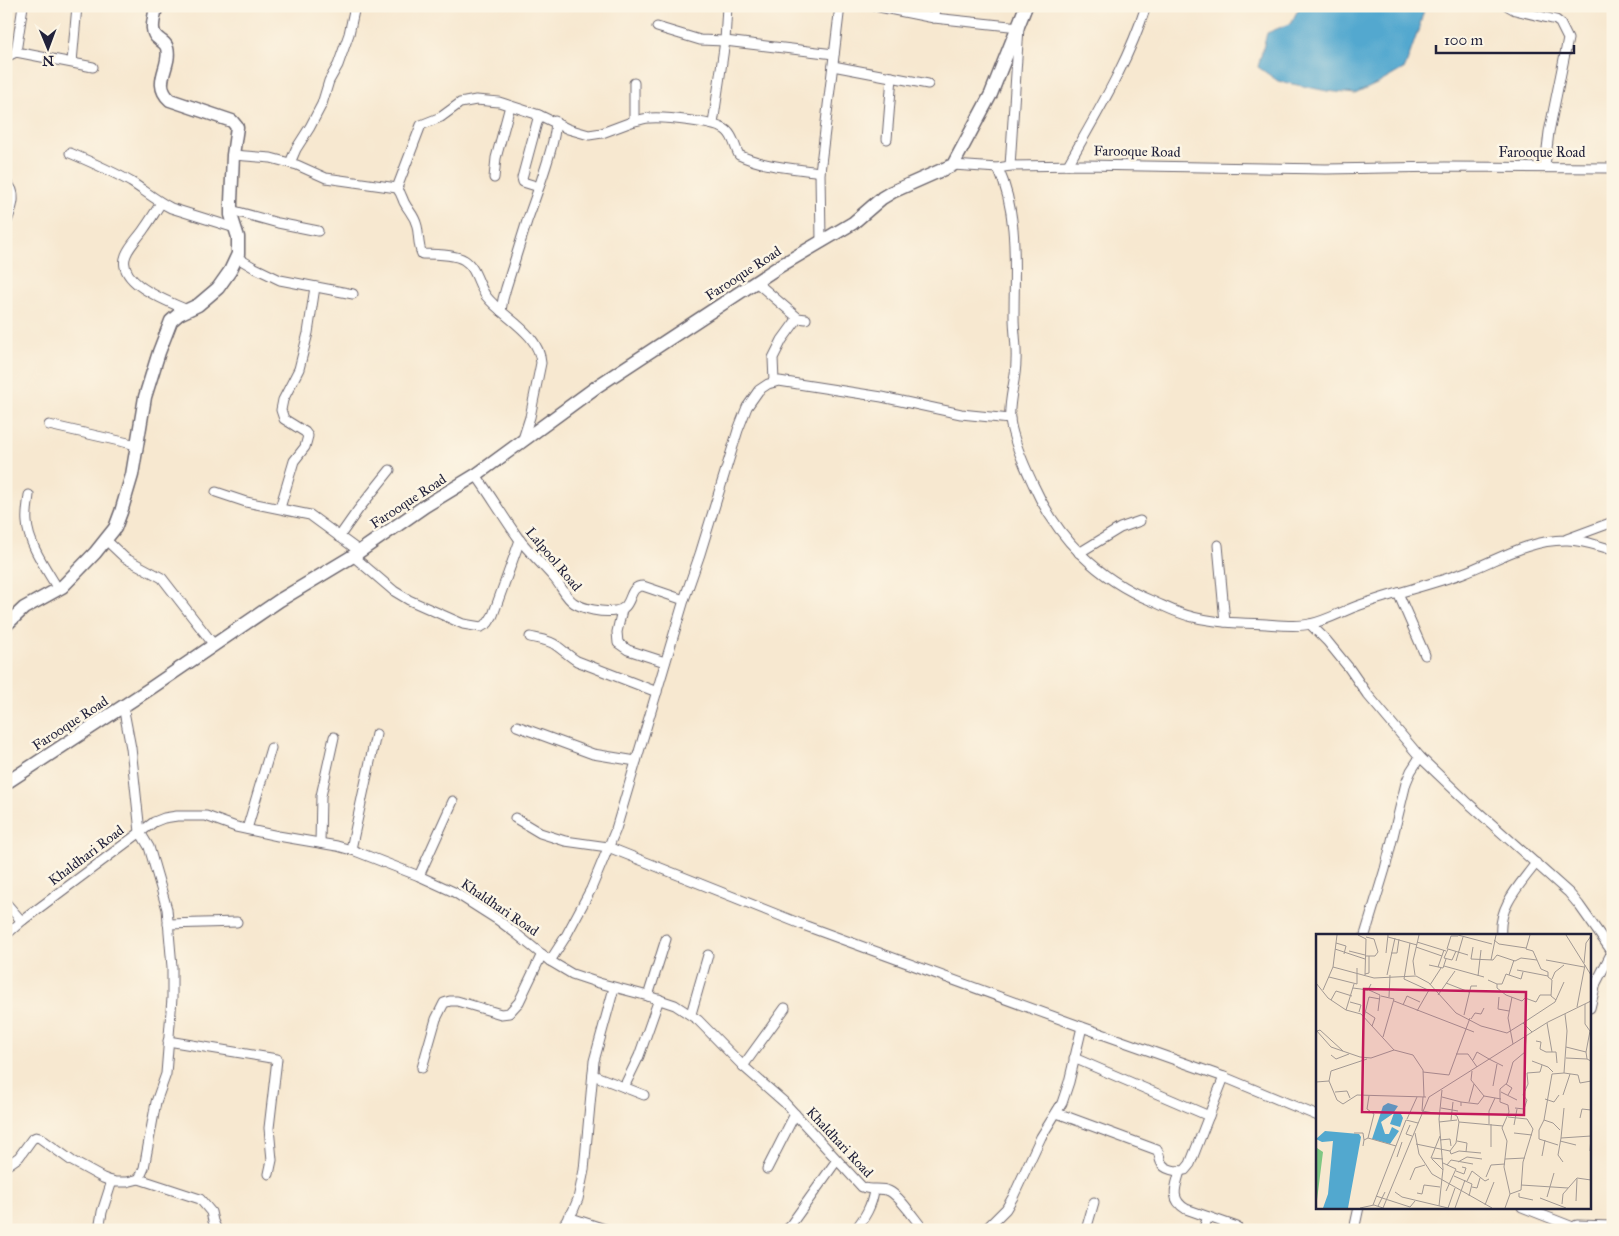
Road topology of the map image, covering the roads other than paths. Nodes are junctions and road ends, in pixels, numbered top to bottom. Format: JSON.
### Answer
{"nodes":[{"id":1,"x":23,"y":6,"type":"edge"},
{"id":2,"x":77,"y":6,"type":"edge"},
{"id":3,"x":156,"y":6,"type":"edge"},
{"id":4,"x":355,"y":6,"type":"edge"},
{"id":5,"x":840,"y":6,"type":"edge"},
{"id":6,"x":874,"y":6,"type":"edge"},
{"id":7,"x":937,"y":6,"type":"edge"},
{"id":8,"x":1026,"y":6,"type":"edge"},
{"id":9,"x":1146,"y":6,"type":"edge"},
{"id":10,"x":1508,"y":6,"type":"edge"},
{"id":11,"x":725,"y":7,"type":"edge"},
{"id":12,"x":934,"y":18,"type":"junction"},
{"id":13,"x":657,"y":27,"type":"dead end"},
{"id":14,"x":1019,"y":27,"type":"junction"},
{"id":15,"x":726,"y":40,"type":"junction"},
{"id":16,"x":16,"y":52,"type":"junction"},
{"id":17,"x":834,"y":54,"type":"junction"},
{"id":18,"x":6,"y":57,"type":"edge"},
{"id":19,"x":72,"y":62,"type":"junction"},
{"id":20,"x":833,"y":66,"type":"junction"},
{"id":21,"x":93,"y":67,"type":"dead end"},
{"id":22,"x":892,"y":78,"type":"junction"},
{"id":23,"x":634,"y":84,"type":"dead end"},
{"id":24,"x":928,"y":84,"type":"dead end"},
{"id":25,"x":510,"y":106,"type":"junction"},
{"id":26,"x":539,"y":114,"type":"junction"},
{"id":27,"x":555,"y":121,"type":"junction"},
{"id":28,"x":634,"y":121,"type":"junction"},
{"id":29,"x":713,"y":124,"type":"junction"},
{"id":30,"x":887,"y":139,"type":"dead end"},
{"id":31,"x":70,"y":153,"type":"dead end"},
{"id":32,"x":233,"y":155,"type":"junction"},
{"id":33,"x":290,"y":163,"type":"junction"},
{"id":34,"x":954,"y":165,"type":"junction"},
{"id":35,"x":1068,"y":165,"type":"junction"},
{"id":36,"x":1010,"y":166,"type":"junction"},
{"id":37,"x":1545,"y":166,"type":"junction"},
{"id":38,"x":998,"y":168,"type":"junction"},
{"id":39,"x":1613,"y":168,"type":"edge"},
{"id":40,"x":820,"y":172,"type":"junction"},
{"id":41,"x":494,"y":178,"type":"dead end"},
{"id":42,"x":6,"y":183,"type":"edge"},
{"id":43,"x":539,"y":187,"type":"junction"},
{"id":44,"x":397,"y":188,"type":"junction"},
{"id":45,"x":161,"y":203,"type":"junction"},
{"id":46,"x":231,"y":210,"type":"junction"},
{"id":47,"x":6,"y":224,"type":"edge"},
{"id":48,"x":235,"y":228,"type":"junction"},
{"id":49,"x":318,"y":231,"type":"dead end"},
{"id":50,"x":821,"y":241,"type":"junction"},
{"id":51,"x":236,"y":258,"type":"junction"},
{"id":52,"x":756,"y":282,"type":"junction"},
{"id":53,"x":315,"y":287,"type":"junction"},
{"id":54,"x":353,"y":294,"type":"dead end"},
{"id":55,"x":187,"y":310,"type":"junction"},
{"id":56,"x":502,"y":311,"type":"junction"},
{"id":57,"x":774,"y":382,"type":"junction"},
{"id":58,"x":1010,"y":419,"type":"junction"},
{"id":59,"x":49,"y":425,"type":"dead end"},
{"id":60,"x":522,"y":442,"type":"junction"},
{"id":61,"x":137,"y":445,"type":"junction"},
{"id":62,"x":390,"y":470,"type":"dead end"},
{"id":63,"x":476,"y":475,"type":"junction"},
{"id":64,"x":216,"y":492,"type":"dead end"},
{"id":65,"x":29,"y":495,"type":"dead end"},
{"id":66,"x":280,"y":508,"type":"junction"},
{"id":67,"x":1140,"y":521,"type":"dead end"},
{"id":68,"x":1613,"y":522,"type":"edge"},
{"id":69,"x":339,"y":537,"type":"junction"},
{"id":70,"x":1567,"y":539,"type":"junction"},
{"id":71,"x":106,"y":540,"type":"junction"},
{"id":72,"x":520,"y":540,"type":"junction"},
{"id":73,"x":1218,"y":545,"type":"dead end"},
{"id":74,"x":1613,"y":550,"type":"edge"},
{"id":75,"x":1079,"y":553,"type":"junction"},
{"id":76,"x":356,"y":554,"type":"junction"},
{"id":77,"x":58,"y":589,"type":"junction"},
{"id":78,"x":1398,"y":593,"type":"junction"},
{"id":79,"x":684,"y":600,"type":"junction"},
{"id":80,"x":622,"y":610,"type":"junction"},
{"id":81,"x":7,"y":622,"type":"edge"},
{"id":82,"x":1225,"y":622,"type":"junction"},
{"id":83,"x":1310,"y":624,"type":"junction"},
{"id":84,"x":530,"y":637,"type":"dead end"},
{"id":85,"x":214,"y":645,"type":"junction"},
{"id":86,"x":1425,"y":655,"type":"dead end"},
{"id":87,"x":666,"y":662,"type":"junction"},
{"id":88,"x":657,"y":692,"type":"junction"},
{"id":89,"x":123,"y":706,"type":"junction"},
{"id":90,"x":517,"y":726,"type":"dead end"},
{"id":91,"x":376,"y":734,"type":"dead end"},
{"id":92,"x":334,"y":737,"type":"dead end"},
{"id":93,"x":271,"y":748,"type":"dead end"},
{"id":94,"x":1420,"y":757,"type":"junction"},
{"id":95,"x":636,"y":761,"type":"junction"},
{"id":96,"x":6,"y":783,"type":"edge"},
{"id":97,"x":453,"y":800,"type":"dead end"},
{"id":98,"x":515,"y":818,"type":"dead end"},
{"id":99,"x":247,"y":829,"type":"junction"},
{"id":100,"x":140,"y":832,"type":"junction"},
{"id":101,"x":320,"y":843,"type":"junction"},
{"id":102,"x":608,"y":847,"type":"junction"},
{"id":103,"x":351,"y":850,"type":"junction"},
{"id":104,"x":1536,"y":863,"type":"junction"},
{"id":105,"x":419,"y":876,"type":"junction"},
{"id":106,"x":6,"y":903,"type":"edge"},
{"id":107,"x":23,"y":920,"type":"junction"},
{"id":108,"x":237,"y":922,"type":"dead end"},
{"id":109,"x":168,"y":924,"type":"junction"},
{"id":110,"x":1365,"y":934,"type":"edge"},
{"id":111,"x":1501,"y":934,"type":"edge"},
{"id":112,"x":6,"y":935,"type":"edge"},
{"id":113,"x":666,"y":939,"type":"dead end"},
{"id":114,"x":1612,"y":952,"type":"edge"},
{"id":115,"x":542,"y":954,"type":"junction"},
{"id":116,"x":708,"y":955,"type":"dead end"},
{"id":117,"x":550,"y":961,"type":"junction"},
{"id":118,"x":614,"y":988,"type":"junction"},
{"id":119,"x":648,"y":996,"type":"junction"},
{"id":120,"x":1592,"y":998,"type":"edge"},
{"id":121,"x":658,"y":999,"type":"junction"},
{"id":122,"x":785,"y":1008,"type":"dead end"},
{"id":123,"x":691,"y":1014,"type":"junction"},
{"id":124,"x":1082,"y":1027,"type":"junction"},
{"id":125,"x":168,"y":1041,"type":"junction"},
{"id":126,"x":1074,"y":1058,"type":"junction"},
{"id":127,"x":743,"y":1066,"type":"junction"},
{"id":128,"x":422,"y":1068,"type":"dead end"},
{"id":129,"x":593,"y":1075,"type":"junction"},
{"id":130,"x":1224,"y":1077,"type":"junction"},
{"id":131,"x":624,"y":1087,"type":"junction"},
{"id":132,"x":644,"y":1095,"type":"dead end"},
{"id":133,"x":1057,"y":1113,"type":"junction"},
{"id":134,"x":795,"y":1114,"type":"junction"},
{"id":135,"x":1316,"y":1115,"type":"edge"},
{"id":136,"x":1209,"y":1116,"type":"junction"},
{"id":137,"x":837,"y":1160,"type":"junction"},
{"id":138,"x":6,"y":1166,"type":"edge"},
{"id":139,"x":767,"y":1169,"type":"dead end"},
{"id":140,"x":1180,"y":1171,"type":"junction"},
{"id":141,"x":269,"y":1174,"type":"dead end"},
{"id":142,"x":139,"y":1179,"type":"junction"},
{"id":143,"x":112,"y":1181,"type":"junction"},
{"id":144,"x":874,"y":1190,"type":"junction"},
{"id":145,"x":1094,"y":1202,"type":"dead end"},
{"id":146,"x":1359,"y":1208,"type":"edge"},
{"id":147,"x":1524,"y":1208,"type":"edge"},
{"id":148,"x":568,"y":1217,"type":"junction"},
{"id":149,"x":1208,"y":1217,"type":"junction"},
{"id":150,"x":1613,"y":1226,"type":"edge"},
{"id":151,"x":1237,"y":1227,"type":"dead end"},
{"id":152,"x":1571,"y":1228,"type":"edge"},
{"id":153,"x":99,"y":1230,"type":"edge"},
{"id":154,"x":217,"y":1230,"type":"edge"},
{"id":155,"x":560,"y":1230,"type":"edge"},
{"id":156,"x":608,"y":1230,"type":"edge"},
{"id":157,"x":787,"y":1230,"type":"edge"},
{"id":158,"x":855,"y":1230,"type":"edge"},
{"id":159,"x":924,"y":1230,"type":"edge"},
{"id":160,"x":985,"y":1230,"type":"edge"},
{"id":161,"x":1086,"y":1230,"type":"edge"},
{"id":162,"x":1203,"y":1230,"type":"edge"},
{"id":163,"x":1354,"y":1230,"type":"edge"}],
"edges":[{"from":1,"to":16,"type":"street"},
{"from":2,"to":19,"type":"street"},
{"from":3,"to":32,"type":"main road"},
{"from":4,"to":33,"type":"street"},
{"from":5,"to":17,"type":"street"},
{"from":6,"to":12,"type":"street"},
{"from":7,"to":12,"type":"street"},
{"from":8,"to":14,"type":"main road"},
{"from":9,"to":35,"type":"street"},
{"from":10,"to":37,"type":"street"},
{"from":11,"to":15,"type":"street"},
{"from":12,"to":14,"type":"street"},
{"from":13,"to":15,"type":"street"},
{"from":14,"to":34,"type":"main road"},
{"from":14,"to":36,"type":"street"},
{"from":15,"to":17,"type":"street"},
{"from":15,"to":29,"type":"street"},
{"from":16,"to":18,"type":"street"},
{"from":16,"to":19,"type":"street"},
{"from":17,"to":20,"type":"street"},
{"from":19,"to":21,"type":"street"},
{"from":20,"to":22,"type":"street"},
{"from":20,"to":40,"type":"street"},
{"from":22,"to":24,"type":"street"},
{"from":22,"to":30,"type":"street"},
{"from":23,"to":28,"type":"street"},
{"from":25,"to":26,"type":"street"},
{"from":25,"to":41,"type":"street"},
{"from":25,"to":44,"type":"street"},
{"from":26,"to":27,"type":"street"},
{"from":26,"to":43,"type":"street"},
{"from":27,"to":28,"type":"street"},
{"from":27,"to":43,"type":"street"},
{"from":28,"to":29,"type":"street"},
{"from":29,"to":40,"type":"street"},
{"from":31,"to":45,"type":"street"},
{"from":32,"to":33,"type":"street"},
{"from":32,"to":46,"type":"main road"},
{"from":33,"to":44,"type":"street"},
{"from":34,"to":38,"type":"street","name":"Farooque Road"},
{"from":34,"to":50,"type":"main road","name":"Farooque Road"},
{"from":35,"to":36,"type":"street","name":"Farooque Road"},
{"from":35,"to":37,"type":"street","name":"Farooque Road"},
{"from":36,"to":38,"type":"street","name":"Farooque Road"},
{"from":37,"to":39,"type":"street","name":"Farooque Road"},
{"from":38,"to":58,"type":"street"},
{"from":40,"to":50,"type":"street"},
{"from":42,"to":47,"type":"street"},
{"from":43,"to":56,"type":"street"},
{"from":44,"to":56,"type":"street"},
{"from":45,"to":48,"type":"street"},
{"from":45,"to":55,"type":"street"},
{"from":46,"to":48,"type":"main road"},
{"from":46,"to":49,"type":"street"},
{"from":48,"to":51,"type":"main road"},
{"from":50,"to":52,"type":"main road","name":"Farooque Road"},
{"from":51,"to":53,"type":"street"},
{"from":51,"to":55,"type":"main road"},
{"from":52,"to":57,"type":"street"},
{"from":52,"to":60,"type":"main road","name":"Farooque Road"},
{"from":53,"to":54,"type":"street"},
{"from":53,"to":66,"type":"street"},
{"from":55,"to":61,"type":"main road"},
{"from":56,"to":60,"type":"street"},
{"from":57,"to":58,"type":"street"},
{"from":57,"to":79,"type":"street"},
{"from":58,"to":75,"type":"street"},
{"from":59,"to":61,"type":"street"},
{"from":60,"to":63,"type":"main road","name":"Farooque Road"},
{"from":61,"to":71,"type":"main road"},
{"from":62,"to":69,"type":"street"},
{"from":63,"to":72,"type":"street","name":"Lalpool Road"},
{"from":63,"to":76,"type":"main road","name":"Farooque Road"},
{"from":64,"to":66,"type":"street"},
{"from":65,"to":77,"type":"street"},
{"from":66,"to":69,"type":"street"},
{"from":67,"to":75,"type":"street"},
{"from":68,"to":70,"type":"street"},
{"from":69,"to":76,"type":"street"},
{"from":70,"to":74,"type":"street"},
{"from":70,"to":78,"type":"street"},
{"from":71,"to":77,"type":"main road"},
{"from":71,"to":85,"type":"street"},
{"from":72,"to":76,"type":"street"},
{"from":72,"to":80,"type":"street","name":"Lalpool Road"},
{"from":73,"to":82,"type":"street"},
{"from":75,"to":82,"type":"street"},
{"from":76,"to":85,"type":"main road","name":"Farooque Road"},
{"from":77,"to":81,"type":"main road"},
{"from":78,"to":83,"type":"street"},
{"from":78,"to":86,"type":"street"},
{"from":79,"to":80,"type":"street"},
{"from":79,"to":87,"type":"street"},
{"from":80,"to":87,"type":"street"},
{"from":82,"to":83,"type":"street"},
{"from":83,"to":94,"type":"street"},
{"from":84,"to":88,"type":"street"},
{"from":85,"to":89,"type":"main road","name":"Farooque Road"},
{"from":87,"to":88,"type":"street"},
{"from":88,"to":95,"type":"street"},
{"from":89,"to":96,"type":"main road","name":"Farooque Road"},
{"from":89,"to":100,"type":"street"},
{"from":90,"to":95,"type":"street"},
{"from":91,"to":103,"type":"street"},
{"from":92,"to":101,"type":"street"},
{"from":93,"to":99,"type":"street"},
{"from":94,"to":104,"type":"street"},
{"from":94,"to":110,"type":"street"},
{"from":95,"to":102,"type":"street"},
{"from":97,"to":105,"type":"street"},
{"from":98,"to":102,"type":"street"},
{"from":99,"to":100,"type":"street","name":"Khaldhari Road"},
{"from":99,"to":101,"type":"street","name":"Khaldhari Road"},
{"from":100,"to":107,"type":"street","name":"Khaldhari Road"},
{"from":100,"to":109,"type":"street"},
{"from":101,"to":103,"type":"street","name":"Khaldhari Road"},
{"from":102,"to":117,"type":"street"},
{"from":102,"to":124,"type":"street"},
{"from":103,"to":105,"type":"street","name":"Khaldhari Road"},
{"from":104,"to":111,"type":"street"},
{"from":104,"to":114,"type":"street"},
{"from":105,"to":115,"type":"street","name":"Khaldhari Road"},
{"from":106,"to":107,"type":"street"},
{"from":107,"to":112,"type":"street","name":"Khaldhari Road"},
{"from":108,"to":109,"type":"street"},
{"from":109,"to":125,"type":"street"},
{"from":113,"to":119,"type":"street"},
{"from":114,"to":120,"type":"street"},
{"from":115,"to":117,"type":"street","name":"Khaldhari Road"},
{"from":115,"to":128,"type":"street"},
{"from":116,"to":123,"type":"street"},
{"from":117,"to":118,"type":"street","name":"Khaldhari Road"},
{"from":118,"to":119,"type":"street","name":"Khaldhari Road"},
{"from":118,"to":129,"type":"street"},
{"from":119,"to":121,"type":"street","name":"Khaldhari Road"},
{"from":121,"to":123,"type":"street","name":"Khaldhari Road"},
{"from":121,"to":131,"type":"street"},
{"from":122,"to":127,"type":"street"},
{"from":123,"to":127,"type":"street","name":"Khaldhari Road"},
{"from":124,"to":126,"type":"street"},
{"from":124,"to":130,"type":"street"},
{"from":125,"to":141,"type":"street"},
{"from":125,"to":142,"type":"street"},
{"from":126,"to":133,"type":"street"},
{"from":126,"to":136,"type":"street"},
{"from":127,"to":134,"type":"street","name":"Khaldhari Road"},
{"from":129,"to":131,"type":"street"},
{"from":129,"to":148,"type":"street"},
{"from":130,"to":135,"type":"street"},
{"from":130,"to":136,"type":"street"},
{"from":131,"to":132,"type":"street"},
{"from":133,"to":140,"type":"street"},
{"from":133,"to":160,"type":"street"},
{"from":134,"to":137,"type":"street","name":"Khaldhari Road"},
{"from":134,"to":139,"type":"street"},
{"from":136,"to":140,"type":"street"},
{"from":137,"to":144,"type":"street","name":"Khaldhari Road"},
{"from":137,"to":157,"type":"street"},
{"from":138,"to":143,"type":"street"},
{"from":140,"to":149,"type":"street"},
{"from":142,"to":143,"type":"street"},
{"from":142,"to":154,"type":"street"},
{"from":143,"to":153,"type":"street"},
{"from":144,"to":158,"type":"street"},
{"from":144,"to":159,"type":"street","name":"Khaldhari Road"},
{"from":145,"to":161,"type":"street"},
{"from":146,"to":163,"type":"street"},
{"from":147,"to":152,"type":"street"},
{"from":148,"to":155,"type":"street"},
{"from":148,"to":156,"type":"street"},
{"from":149,"to":151,"type":"street"},
{"from":149,"to":162,"type":"street"},
{"from":150,"to":152,"type":"street"}]}
